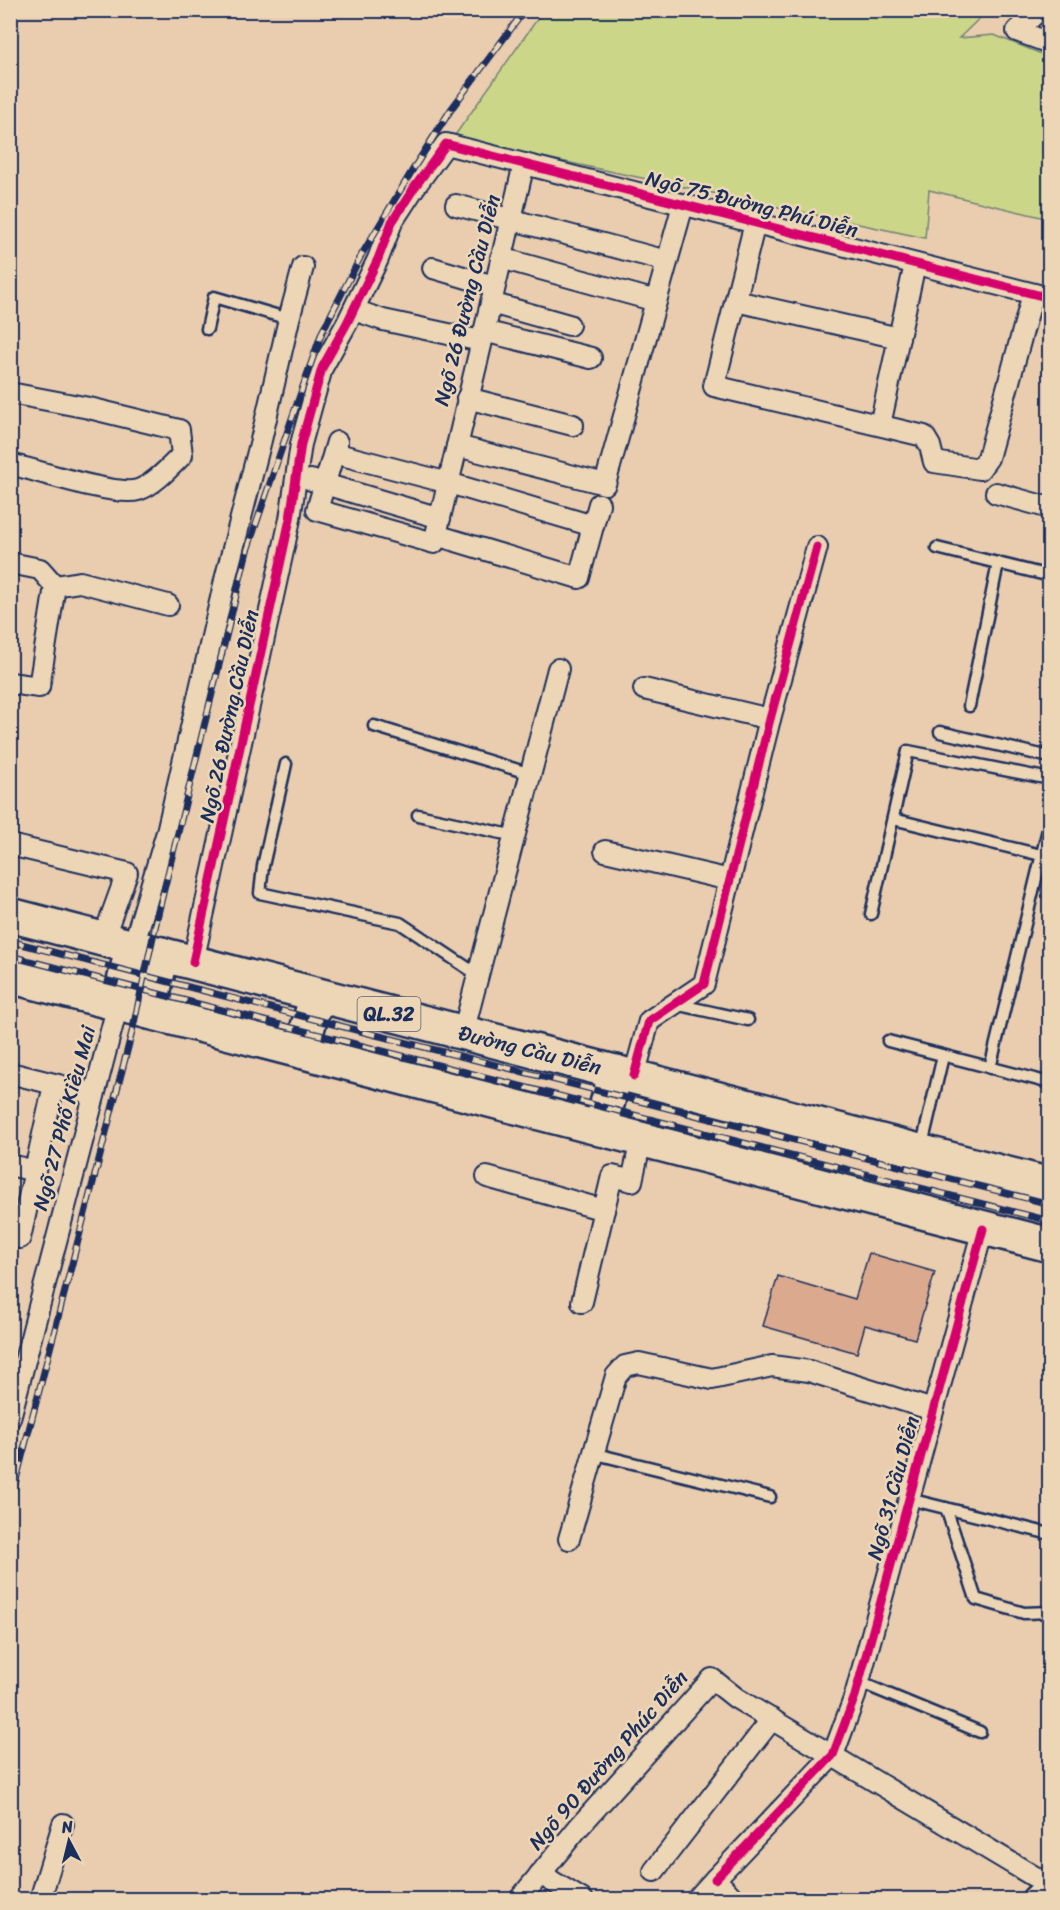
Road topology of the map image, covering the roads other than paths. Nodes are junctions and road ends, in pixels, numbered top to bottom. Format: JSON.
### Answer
{"nodes":[{"id":1,"x":1038,"y":10,"type":"edge"},
{"id":2,"x":1050,"y":43,"type":"edge"},
{"id":3,"x":446,"y":144,"type":"joint"},
{"id":4,"x":524,"y":164,"type":"junction"},
{"id":5,"x":456,"y":205,"type":"dead end"},
{"id":6,"x":683,"y":205,"type":"junction"},
{"id":7,"x":511,"y":219,"type":"junction"},
{"id":8,"x":755,"y":223,"type":"junction"},
{"id":9,"x":501,"y":258,"type":"junction"},
{"id":10,"x":667,"y":261,"type":"junction"},
{"id":11,"x":915,"y":264,"type":"junction"},
{"id":12,"x":303,"y":267,"type":"dead end"},
{"id":13,"x":433,"y":268,"type":"dead end"},
{"id":14,"x":493,"y":295,"type":"junction"},
{"id":15,"x":1041,"y":296,"type":"edge"},
{"id":16,"x":735,"y":300,"type":"junction"},
{"id":17,"x":656,"y":301,"type":"junction"},
{"id":18,"x":354,"y":310,"type":"junction"},
{"id":19,"x":289,"y":319,"type":"junction"},
{"id":20,"x":569,"y":325,"type":"dead end"},
{"id":21,"x":207,"y":329,"type":"dead end"},
{"id":22,"x":482,"y":337,"type":"junction"},
{"id":23,"x":899,"y":338,"type":"junction"},
{"id":24,"x":591,"y":358,"type":"dead end"},
{"id":25,"x":10,"y":393,"type":"edge"},
{"id":26,"x":468,"y":398,"type":"junction"},
{"id":27,"x":573,"y":425,"type":"dead end"},
{"id":28,"x":880,"y":425,"type":"junction"},
{"id":29,"x":457,"y":447,"type":"junction"},
{"id":30,"x":10,"y":464,"type":"edge"},
{"id":31,"x":297,"y":476,"type":"junction"},
{"id":32,"x":449,"y":483,"type":"junction"},
{"id":33,"x":324,"y":484,"type":"junction"},
{"id":34,"x":996,"y":493,"type":"dead end"},
{"id":35,"x":599,"y":504,"type":"dead end"},
{"id":36,"x":1050,"y":508,"type":"edge"},
{"id":37,"x":593,"y":526,"type":"junction"},
{"id":38,"x":438,"y":527,"type":"junction"},
{"id":39,"x":817,"y":547,"type":"dead end"},
{"id":40,"x":937,"y":548,"type":"dead end"},
{"id":41,"x":10,"y":563,"type":"edge"},
{"id":42,"x":998,"y":563,"type":"junction"},
{"id":43,"x":1050,"y":576,"type":"edge"},
{"id":44,"x":55,"y":586,"type":"junction"},
{"id":45,"x":168,"y":605,"type":"dead end"},
{"id":46,"x":558,"y":669,"type":"dead end"},
{"id":47,"x":10,"y":683,"type":"edge"},
{"id":48,"x":644,"y":689,"type":"dead end"},
{"id":49,"x":969,"y":706,"type":"dead end"},
{"id":50,"x":770,"y":719,"type":"junction"},
{"id":51,"x":374,"y":726,"type":"dead end"},
{"id":52,"x":940,"y":732,"type":"dead end"},
{"id":53,"x":1050,"y":757,"type":"edge"},
{"id":54,"x":286,"y":764,"type":"dead end"},
{"id":55,"x":531,"y":774,"type":"junction"},
{"id":56,"x":1050,"y":779,"type":"edge"},
{"id":57,"x":418,"y":815,"type":"dead end"},
{"id":58,"x":892,"y":819,"type":"junction"},
{"id":59,"x":1050,"y":821,"type":"edge"},
{"id":60,"x":514,"y":836,"type":"junction"},
{"id":61,"x":10,"y":845,"type":"edge"},
{"id":62,"x":605,"y":851,"type":"dead end"},
{"id":63,"x":1041,"y":855,"type":"junction"},
{"id":64,"x":730,"y":880,"type":"junction"},
{"id":65,"x":871,"y":914,"type":"dead end"},
{"id":66,"x":10,"y":915,"type":"edge"},
{"id":67,"x":133,"y":947,"type":"junction"},
{"id":68,"x":194,"y":962,"type":"junction"},
{"id":69,"x":478,"y":975,"type":"junction"},
{"id":70,"x":10,"y":976,"type":"edge"},
{"id":71,"x":317,"y":995,"type":"junction"},
{"id":72,"x":675,"y":1004,"type":"junction"},
{"id":73,"x":134,"y":1008,"type":"junction"},
{"id":74,"x":748,"y":1020,"type":"dead end"},
{"id":75,"x":463,"y":1033,"type":"junction"},
{"id":76,"x":888,"y":1041,"type":"dead end"},
{"id":77,"x":301,"y":1051,"type":"junction"},
{"id":78,"x":943,"y":1056,"type":"junction"},
{"id":79,"x":990,"y":1068,"type":"junction"},
{"id":80,"x":10,"y":1073,"type":"edge"},
{"id":81,"x":625,"y":1074,"type":"junction"},
{"id":82,"x":1050,"y":1083,"type":"edge"},
{"id":83,"x":54,"y":1085,"type":"junction"},
{"id":84,"x":94,"y":1094,"type":"junction"},
{"id":85,"x":600,"y":1129,"type":"junction"},
{"id":86,"x":641,"y":1140,"type":"junction"},
{"id":87,"x":920,"y":1152,"type":"junction"},
{"id":88,"x":10,"y":1165,"type":"edge"},
{"id":89,"x":35,"y":1171,"type":"junction"},
{"id":90,"x":487,"y":1177,"type":"dead end"},
{"id":91,"x":1050,"y":1185,"type":"edge"},
{"id":92,"x":604,"y":1210,"type":"junction"},
{"id":93,"x":983,"y":1229,"type":"junction"},
{"id":94,"x":20,"y":1238,"type":"dead end"},
{"id":95,"x":1050,"y":1245,"type":"edge"},
{"id":96,"x":582,"y":1302,"type":"dead end"},
{"id":97,"x":933,"y":1410,"type":"junction"},
{"id":98,"x":10,"y":1418,"type":"edge"},
{"id":99,"x":592,"y":1453,"type":"junction"},
{"id":100,"x":770,"y":1497,"type":"dead end"},
{"id":101,"x":909,"y":1499,"type":"junction"},
{"id":102,"x":946,"y":1508,"type":"junction"},
{"id":103,"x":1050,"y":1534,"type":"edge"},
{"id":104,"x":569,"y":1539,"type":"dead end"},
{"id":105,"x":1050,"y":1612,"type":"edge"},
{"id":106,"x":859,"y":1682,"type":"junction"},
{"id":107,"x":771,"y":1719,"type":"junction"},
{"id":108,"x":980,"y":1732,"type":"dead end"},
{"id":109,"x":833,"y":1755,"type":"junction"},
{"id":110,"x":63,"y":1824,"type":"dead end"},
{"id":111,"x":654,"y":1871,"type":"dead end"},
{"id":112,"x":540,"y":1874,"type":"junction"},
{"id":113,"x":715,"y":1879,"type":"junction"},
{"id":114,"x":1050,"y":1888,"type":"edge"},
{"id":115,"x":40,"y":1899,"type":"edge"},
{"id":116,"x":519,"y":1899,"type":"edge"},
{"id":117,"x":583,"y":1899,"type":"edge"},
{"id":118,"x":696,"y":1899,"type":"edge"},
{"id":119,"x":735,"y":1899,"type":"edge"},
{"id":120,"x":1036,"y":1899,"type":"edge"}],
"edges":[{"from":1,"to":2,"type":"street"},
{"from":3,"to":4,"type":"street","name":"Ngõ 75 Đường Phú Diễn"},
{"from":3,"to":18,"type":"street","name":"Ngõ 26 Đường Cầu Diễn"},
{"from":4,"to":6,"type":"street","name":"Ngõ 75 Đường Phú Diễn"},
{"from":4,"to":7,"type":"street","name":"Ngõ 26 Đường Cầu Diễn"},
{"from":5,"to":7,"type":"street"},
{"from":6,"to":8,"type":"street","name":"Ngõ 75 Đường Phú Diễn"},
{"from":6,"to":10,"type":"street"},
{"from":7,"to":9,"type":"street","name":"Ngõ 26 Đường Cầu Diễn"},
{"from":7,"to":10,"type":"street"},
{"from":8,"to":11,"type":"street","name":"Ngõ 75 Đường Phú Diễn"},
{"from":8,"to":16,"type":"street"},
{"from":9,"to":14,"type":"street","name":"Ngõ 26 Đường Cầu Diễn"},
{"from":9,"to":17,"type":"street"},
{"from":10,"to":17,"type":"street"},
{"from":11,"to":15,"type":"street","name":"Ngõ 75 Đường Phú Diễn"},
{"from":11,"to":23,"type":"street"},
{"from":12,"to":19,"type":"street"},
{"from":13,"to":14,"type":"street"},
{"from":14,"to":20,"type":"street"},
{"from":14,"to":22,"type":"street","name":"Ngõ 26 Đường Cầu Diễn"},
{"from":15,"to":28,"type":"street"},
{"from":16,"to":23,"type":"street"},
{"from":16,"to":28,"type":"street"},
{"from":17,"to":29,"type":"street"},
{"from":18,"to":22,"type":"street"},
{"from":18,"to":31,"type":"street","name":"Ngõ 26 Đường Cầu Diễn"},
{"from":19,"to":21,"type":"lane"},
{"from":19,"to":67,"type":"street"},
{"from":22,"to":24,"type":"street"},
{"from":22,"to":26,"type":"street","name":"Ngõ 26 Đường Cầu Diễn"},
{"from":23,"to":28,"type":"street"},
{"from":25,"to":30,"type":"street"},
{"from":26,"to":27,"type":"street"},
{"from":26,"to":29,"type":"street","name":"Ngõ 26 Đường Cầu Diễn"},
{"from":29,"to":32,"type":"street","name":"Ngõ 26 Đường Cầu Diễn"},
{"from":31,"to":33,"type":"street"},
{"from":31,"to":68,"type":"street","name":"Ngõ 26 Đường Cầu Diễn"},
{"from":32,"to":33,"type":"street"},
{"from":32,"to":37,"type":"street"},
{"from":32,"to":38,"type":"street","name":"Ngõ 26 Đường Cầu Diễn"},
{"from":33,"to":38,"type":"street"},
{"from":33,"to":38,"type":"street"},
{"from":34,"to":36,"type":"street"},
{"from":35,"to":37,"type":"street"},
{"from":37,"to":38,"type":"street"},
{"from":39,"to":50,"type":"street"},
{"from":40,"to":42,"type":"lane"},
{"from":41,"to":44,"type":"street"},
{"from":42,"to":43,"type":"lane"},
{"from":42,"to":49,"type":"lane"},
{"from":44,"to":45,"type":"street"},
{"from":44,"to":47,"type":"street"},
{"from":46,"to":55,"type":"street"},
{"from":48,"to":50,"type":"street"},
{"from":50,"to":64,"type":"street"},
{"from":51,"to":55,"type":"lane"},
{"from":52,"to":53,"type":"lane"},
{"from":54,"to":69,"type":"lane"},
{"from":55,"to":60,"type":"street"},
{"from":56,"to":58,"type":"lane"},
{"from":57,"to":60,"type":"lane"},
{"from":58,"to":63,"type":"lane"},
{"from":58,"to":65,"type":"lane"},
{"from":59,"to":63,"type":"lane"},
{"from":60,"to":69,"type":"street"},
{"from":61,"to":67,"type":"street"},
{"from":62,"to":64,"type":"street"},
{"from":63,"to":79,"type":"lane"},
{"from":64,"to":72,"type":"street"},
{"from":66,"to":67,"type":"highway","name":"Đường Cầu Diễn","number":"QL.32"},
{"from":67,"to":68,"type":"highway","name":"Đường Cầu Diễn","number":"QL.32"},
{"from":67,"to":73,"type":"highway"},
{"from":68,"to":71,"type":"highway","name":"Đường Cầu Diễn","number":"QL.32"},
{"from":69,"to":75,"type":"street"},
{"from":70,"to":73,"type":"highway"},
{"from":71,"to":75,"type":"highway","name":"Đường Cầu Diễn","number":"QL.32"},
{"from":71,"to":77,"type":"highway"},
{"from":72,"to":74,"type":"lane"},
{"from":72,"to":81,"type":"street"},
{"from":73,"to":77,"type":"highway"},
{"from":73,"to":84,"type":"street","name":"Ngõ 27 Phố Kiều Mai"},
{"from":75,"to":81,"type":"highway","name":"Đường Cầu Diễn","number":"QL.32"},
{"from":76,"to":78,"type":"lane"},
{"from":77,"to":85,"type":"highway"},
{"from":78,"to":79,"type":"lane"},
{"from":78,"to":87,"type":"lane"},
{"from":79,"to":82,"type":"lane"},
{"from":80,"to":83,"type":"street"},
{"from":81,"to":85,"type":"highway"},
{"from":81,"to":87,"type":"highway","name":"Đường Cầu Diễn","number":"QL.32"},
{"from":83,"to":84,"type":"street"},
{"from":83,"to":89,"type":"street"},
{"from":84,"to":98,"type":"street","name":"Ngõ 27 Phố Kiều Mai"},
{"from":85,"to":86,"type":"highway"},
{"from":86,"to":92,"type":"street"},
{"from":86,"to":93,"type":"highway"},
{"from":87,"to":91,"type":"highway","name":"Đường Cầu Diễn","number":"QL.32"},
{"from":88,"to":89,"type":"street"},
{"from":89,"to":94,"type":"street"},
{"from":90,"to":92,"type":"street"},
{"from":92,"to":96,"type":"street"},
{"from":93,"to":95,"type":"highway"},
{"from":93,"to":97,"type":"street","name":"Ngõ 31 Cầu Diễn"},
{"from":97,"to":99,"type":"street"},
{"from":97,"to":101,"type":"street","name":"Ngõ 31 Cầu Diễn"},
{"from":99,"to":100,"type":"lane"},
{"from":99,"to":104,"type":"street"},
{"from":101,"to":102,"type":"lane"},
{"from":101,"to":106,"type":"street","name":"Ngõ 31 Cầu Diễn"},
{"from":102,"to":103,"type":"lane"},
{"from":102,"to":105,"type":"lane"},
{"from":106,"to":108,"type":"lane"},
{"from":106,"to":109,"type":"street","name":"Ngõ 31 Cầu Diễn"},
{"from":107,"to":109,"type":"street","name":"Ngõ 90 Đường Phúc Diễn"},
{"from":107,"to":111,"type":"street"},
{"from":107,"to":112,"type":"street","name":"Ngõ 90 Đường Phúc Diễn"},
{"from":109,"to":113,"type":"street"},
{"from":109,"to":114,"type":"street","name":"Ngõ 90 Đường Phúc Diễn"},
{"from":110,"to":115,"type":"street"},
{"from":112,"to":116,"type":"street","name":"Ngõ 90 Đường Phúc Diễn"},
{"from":112,"to":117,"type":"street","name":"Ngõ 90 Đường Phúc Diễn"},
{"from":113,"to":118,"type":"street"},
{"from":113,"to":119,"type":"street"},
{"from":114,"to":120,"type":"street"}]}
